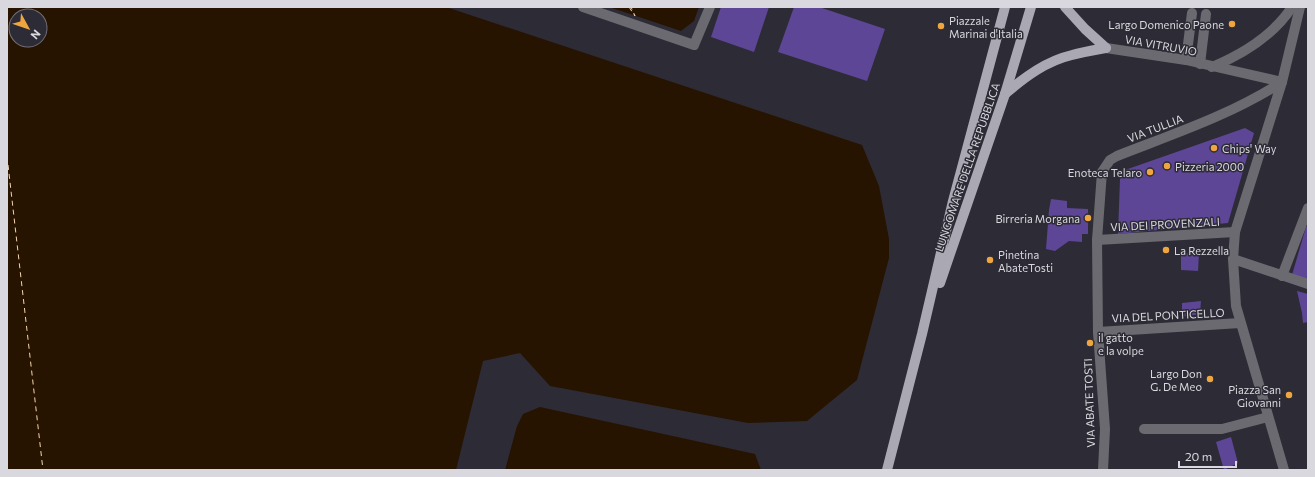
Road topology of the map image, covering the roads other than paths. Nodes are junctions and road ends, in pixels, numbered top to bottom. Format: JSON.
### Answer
{"nodes":[{"id":1,"x":583,"y":7,"type":"edge"},
{"id":2,"x":710,"y":7,"type":"edge"},
{"id":3,"x":1005,"y":7,"type":"edge"},
{"id":4,"x":1031,"y":7,"type":"edge"},
{"id":5,"x":1066,"y":7,"type":"edge"},
{"id":6,"x":1292,"y":7,"type":"edge"},
{"id":7,"x":1300,"y":7,"type":"edge"},
{"id":8,"x":1192,"y":13,"type":"dead end"},
{"id":9,"x":1206,"y":14,"type":"dead end"},
{"id":10,"x":1106,"y":48,"type":"junction"},
{"id":11,"x":1186,"y":60,"type":"junction"},
{"id":12,"x":1200,"y":64,"type":"junction"},
{"id":13,"x":1212,"y":67,"type":"junction"},
{"id":14,"x":1282,"y":82,"type":"junction"},
{"id":15,"x":1005,"y":94,"type":"junction"},
{"id":16,"x":1308,"y":208,"type":"edge"},
{"id":17,"x":1235,"y":232,"type":"junction"},
{"id":18,"x":1097,"y":240,"type":"junction"},
{"id":19,"x":1233,"y":259,"type":"junction"},
{"id":20,"x":1282,"y":276,"type":"junction"},
{"id":21,"x":1308,"y":284,"type":"edge"},
{"id":22,"x":1240,"y":323,"type":"junction"},
{"id":23,"x":1098,"y":332,"type":"junction"},
{"id":24,"x":922,"y":334,"type":"junction"},
{"id":25,"x":1268,"y":417,"type":"junction"},
{"id":26,"x":1144,"y":429,"type":"dead end"},
{"id":27,"x":887,"y":470,"type":"edge"},
{"id":28,"x":1103,"y":470,"type":"edge"},
{"id":29,"x":1284,"y":470,"type":"edge"}],
"edges":[{"from":1,"to":2,"type":"street"},
{"from":3,"to":24,"type":"main road","name":"LUNGOMARE DELLA REPUBBLICA"},
{"from":4,"to":15,"type":"main road","name":"LUNGOMARE DELLA REPUBBLICA"},
{"from":5,"to":10,"type":"main road"},
{"from":6,"to":13,"type":"street"},
{"from":7,"to":14,"type":"street"},
{"from":8,"to":11,"type":"street"},
{"from":9,"to":12,"type":"street"},
{"from":10,"to":11,"type":"street","name":"VIA VITRUVIO"},
{"from":10,"to":15,"type":"main road"},
{"from":11,"to":12,"type":"street","name":"VIA VITRUVIO"},
{"from":12,"to":13,"type":"street","name":"VIA VITRUVIO"},
{"from":13,"to":14,"type":"street","name":"VIA VITRUVIO"},
{"from":14,"to":17,"type":"street"},
{"from":14,"to":18,"type":"street","name":"VIA TULLIA"},
{"from":15,"to":24,"type":"main road","name":"LUNGOMARE DELLA REPUBBLICA"},
{"from":16,"to":20,"type":"street"},
{"from":17,"to":18,"type":"street","name":"VIA DEI PROVENZALI"},
{"from":17,"to":19,"type":"street"},
{"from":18,"to":23,"type":"street","name":"VIA ABATE TOSTI"},
{"from":19,"to":20,"type":"street"},
{"from":19,"to":22,"type":"street"},
{"from":20,"to":21,"type":"street"},
{"from":22,"to":23,"type":"street","name":"VIA DEL PONTICELLO"},
{"from":22,"to":25,"type":"street"},
{"from":23,"to":28,"type":"street","name":"VIA ABATE TOSTI"},
{"from":24,"to":27,"type":"main road","name":"LUNGOMARE DELLA REPUBBLICA"},
{"from":25,"to":26,"type":"street"},
{"from":25,"to":29,"type":"street"}]}
